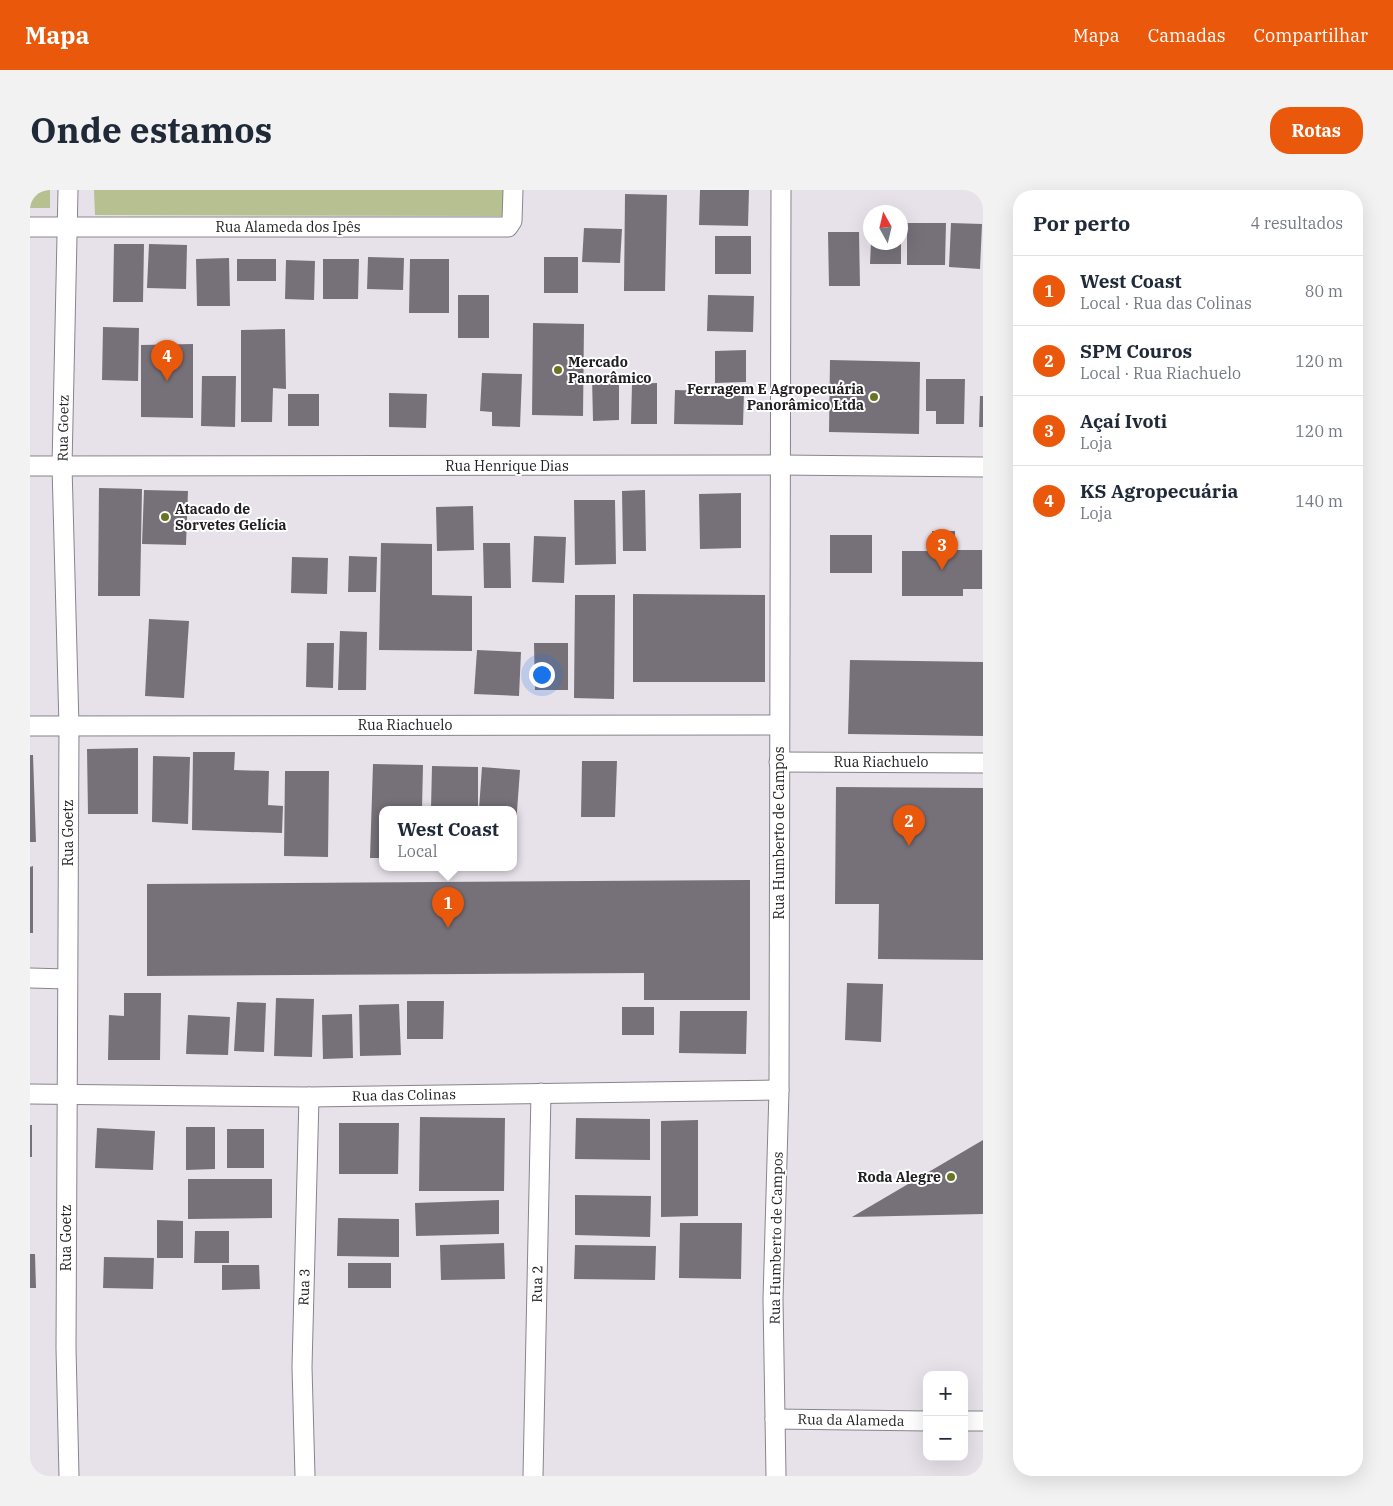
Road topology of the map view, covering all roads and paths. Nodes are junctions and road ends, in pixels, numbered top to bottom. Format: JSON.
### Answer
{"nodes":[{"id":1,"x":68,"y":190,"type":"edge"},
{"id":2,"x":513,"y":190,"type":"edge"},
{"id":3,"x":781,"y":190,"type":"edge"},
{"id":4,"x":30,"y":227,"type":"edge"},
{"id":5,"x":67,"y":227,"type":"junction"},
{"id":6,"x":780,"y":465,"type":"junction"},
{"id":7,"x":30,"y":466,"type":"edge"},
{"id":8,"x":62,"y":466,"type":"junction"},
{"id":9,"x":983,"y":468,"type":"edge"},
{"id":10,"x":779,"y":725,"type":"junction"},
{"id":11,"x":30,"y":726,"type":"edge"},
{"id":12,"x":68,"y":726,"type":"junction"},
{"id":13,"x":779,"y":762,"type":"junction"},
{"id":14,"x":983,"y":763,"type":"edge"},
{"id":15,"x":30,"y":978,"type":"edge"},
{"id":16,"x":67,"y":979,"type":"junction"},
{"id":17,"x":779,"y":1090,"type":"junction"},
{"id":18,"x":541,"y":1093,"type":"junction"},
{"id":19,"x":30,"y":1094,"type":"edge"},
{"id":20,"x":66,"y":1094,"type":"junction"},
{"id":21,"x":309,"y":1097,"type":"junction"},
{"id":22,"x":775,"y":1419,"type":"junction"},
{"id":23,"x":923,"y":1421,"type":"edge"},
{"id":24,"x":968,"y":1421,"type":"edge"},
{"id":25,"x":983,"y":1421,"type":"edge"},
{"id":26,"x":69,"y":1476,"type":"edge"},
{"id":27,"x":305,"y":1476,"type":"edge"},
{"id":28,"x":533,"y":1476,"type":"edge"},
{"id":29,"x":776,"y":1476,"type":"edge"}],
"edges":[{"from":1,"to":5,"type":"street","name":"Rua Goetz"},
{"from":2,"to":5,"type":"street","name":"Rua Alameda dos Ipês"},
{"from":3,"to":6,"type":"street","name":"Rua Humberto de Campos"},
{"from":4,"to":5,"type":"street","name":"Rua Alameda dos Ipês"},
{"from":5,"to":8,"type":"street","name":"Rua Goetz"},
{"from":6,"to":8,"type":"street","name":"Rua Henrique Dias"},
{"from":6,"to":9,"type":"street","name":"Rua Henrique Dias"},
{"from":6,"to":10,"type":"street","name":"Rua Humberto de Campos"},
{"from":7,"to":8,"type":"street","name":"Rua Henrique Dias"},
{"from":8,"to":12,"type":"street","name":"Rua Goetz"},
{"from":10,"to":12,"type":"street","name":"Rua Riachuelo"},
{"from":10,"to":13,"type":"street","name":"Rua Humberto de Campos"},
{"from":11,"to":12,"type":"street","name":"Rua Riachuelo"},
{"from":12,"to":16,"type":"street","name":"Rua Goetz"},
{"from":13,"to":14,"type":"street","name":"Rua Riachuelo"},
{"from":13,"to":17,"type":"street","name":"Rua Humberto de Campos"},
{"from":15,"to":16,"type":"street"},
{"from":16,"to":20,"type":"street","name":"Rua Goetz"},
{"from":17,"to":18,"type":"street","name":"Rua das Colinas"},
{"from":17,"to":22,"type":"street","name":"Rua Humberto de Campos"},
{"from":18,"to":21,"type":"street","name":"Rua das Colinas"},
{"from":18,"to":28,"type":"street","name":"Rua 2"},
{"from":19,"to":20,"type":"street","name":"Rua das Colinas"},
{"from":20,"to":21,"type":"street","name":"Rua das Colinas"},
{"from":20,"to":26,"type":"street","name":"Rua Goetz"},
{"from":21,"to":27,"type":"street","name":"Rua 3"},
{"from":22,"to":23,"type":"street","name":"Rua da Alameda"},
{"from":22,"to":29,"type":"street","name":"Rua Humberto de Campos"},
{"from":24,"to":25,"type":"street"}]}
